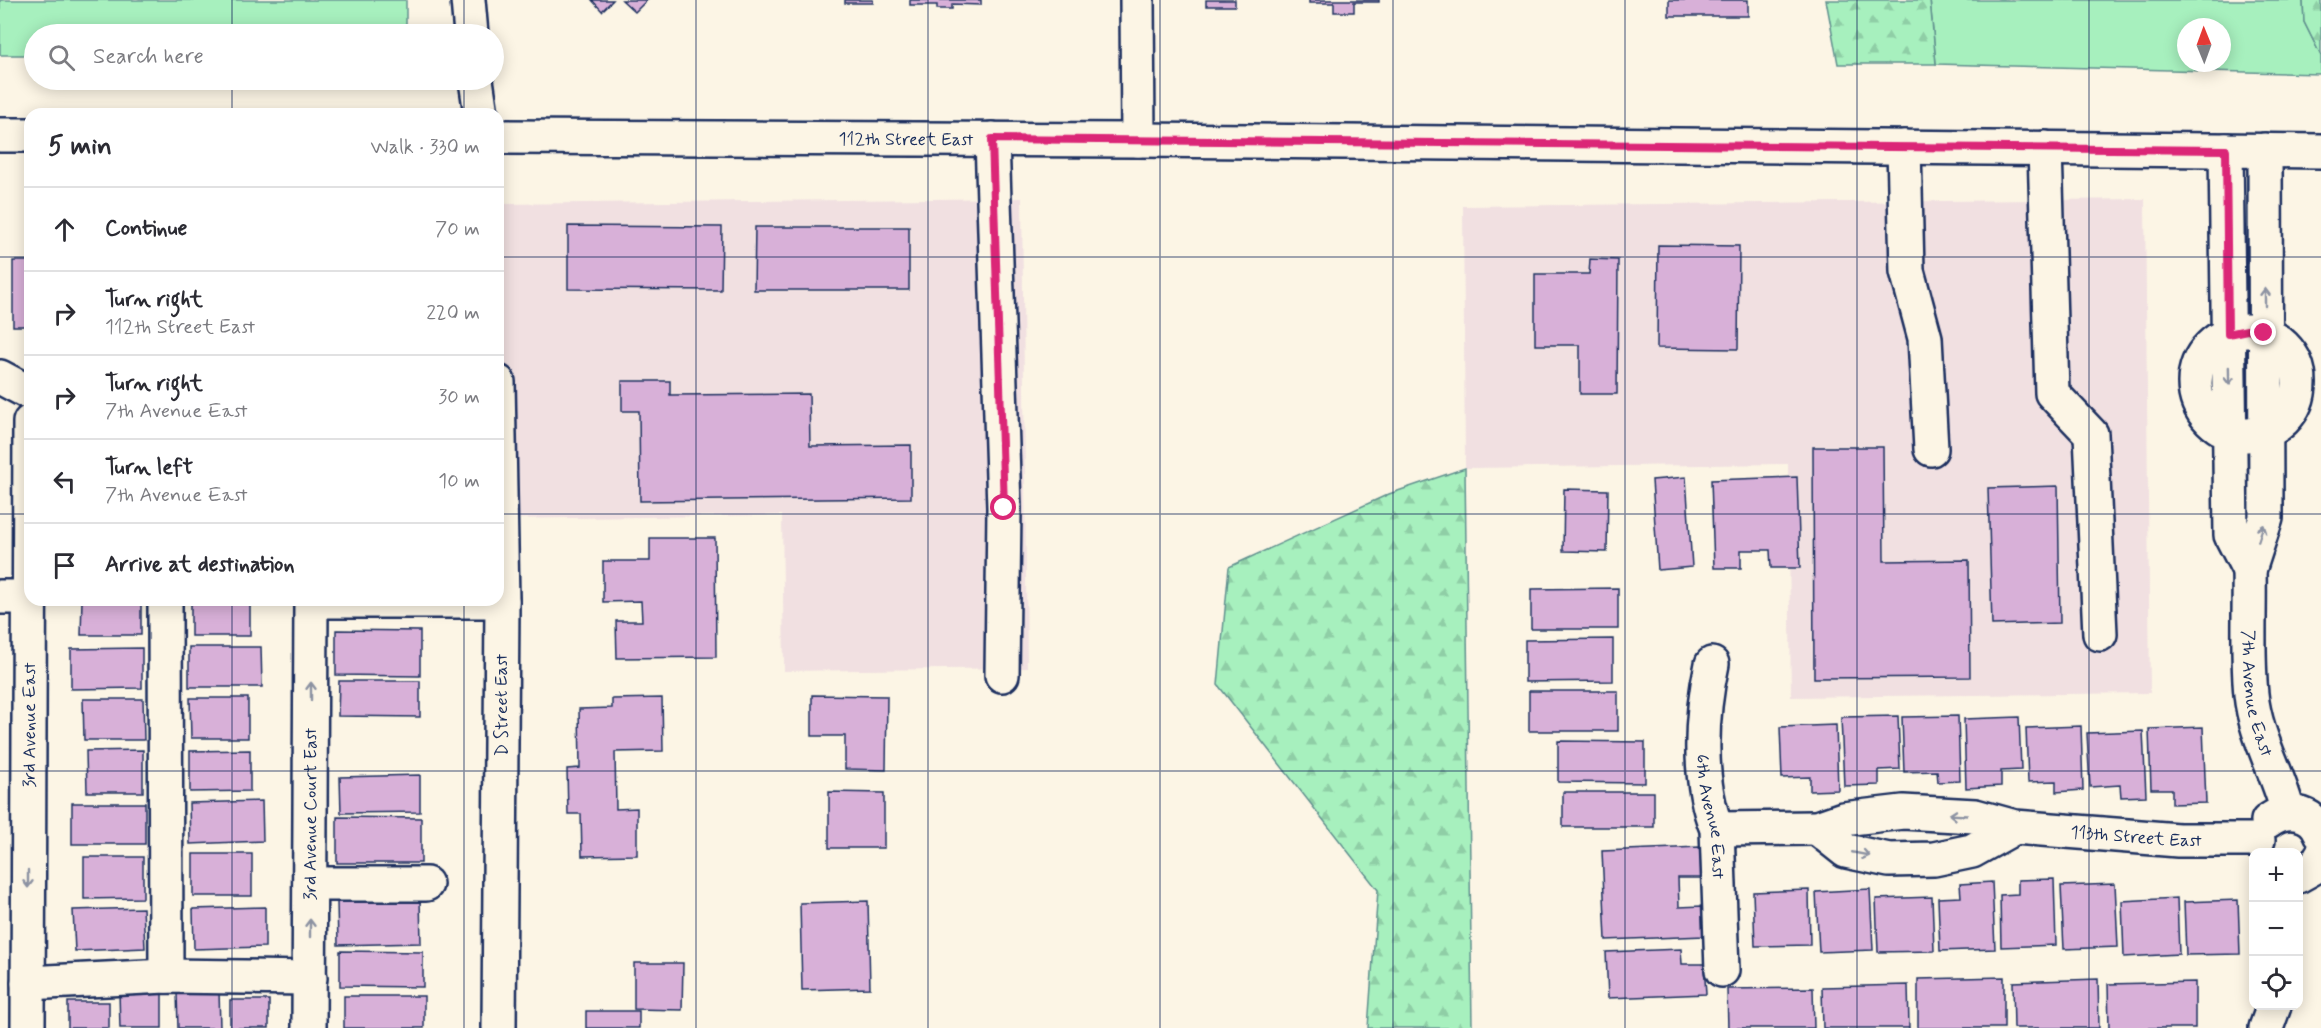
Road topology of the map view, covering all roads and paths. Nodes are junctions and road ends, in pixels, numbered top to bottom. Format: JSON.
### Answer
{"nodes":[{"id":1,"x":468,"y":0,"type":"edge"},
{"id":2,"x":1137,"y":0,"type":"edge"},
{"id":3,"x":470,"y":24,"type":"edge"},
{"id":4,"x":478,"y":90,"type":"edge"},
{"id":5,"x":480,"y":108,"type":"edge"},
{"id":6,"x":0,"y":135,"type":"edge"},
{"id":7,"x":24,"y":135,"type":"edge"},
{"id":8,"x":504,"y":137,"type":"edge"},
{"id":9,"x":992,"y":139,"type":"junction"},
{"id":10,"x":1138,"y":140,"type":"junction"},
{"id":11,"x":1904,"y":147,"type":"junction"},
{"id":12,"x":2044,"y":148,"type":"junction"},
{"id":13,"x":2226,"y":150,"type":"junction"},
{"id":14,"x":2265,"y":150,"type":"junction"},
{"id":15,"x":2321,"y":151,"type":"edge"},
{"id":16,"x":2228,"y":334,"type":"junction"},
{"id":17,"x":2266,"y":334,"type":"junction"},
{"id":18,"x":0,"y":377,"type":"edge"},
{"id":19,"x":24,"y":390,"type":"edge"},
{"id":20,"x":2229,"y":432,"type":"junction"},
{"id":21,"x":2266,"y":432,"type":"junction"},
{"id":22,"x":1931,"y":449,"type":"dead end"},
{"id":23,"x":24,"y":545,"type":"edge"},
{"id":24,"x":2249,"y":570,"type":"junction"},
{"id":25,"x":15,"y":597,"type":"edge"},
{"id":26,"x":165,"y":606,"type":"edge"},
{"id":27,"x":311,"y":606,"type":"edge"},
{"id":28,"x":502,"y":606,"type":"edge"},
{"id":29,"x":2100,"y":634,"type":"dead end"},
{"id":30,"x":1712,"y":664,"type":"dead end"},
{"id":31,"x":1002,"y":675,"type":"dead end"},
{"id":32,"x":2288,"y":812,"type":"junction"},
{"id":33,"x":2015,"y":827,"type":"junction"},
{"id":34,"x":1817,"y":828,"type":"junction"},
{"id":35,"x":1717,"y":829,"type":"junction"},
{"id":36,"x":14,"y":832,"type":"edge"},
{"id":37,"x":2321,"y":833,"type":"edge"},
{"id":38,"x":2259,"y":846,"type":"edge"},
{"id":39,"x":2321,"y":856,"type":"edge"},
{"id":40,"x":2303,"y":873,"type":"edge"},
{"id":41,"x":310,"y":884,"type":"junction"},
{"id":42,"x":426,"y":884,"type":"dead end"},
{"id":43,"x":1722,"y":970,"type":"dead end"},
{"id":44,"x":166,"y":976,"type":"junction"},
{"id":45,"x":310,"y":978,"type":"junction"},
{"id":46,"x":28,"y":983,"type":"junction"},
{"id":47,"x":2272,"y":1010,"type":"edge"},
{"id":48,"x":28,"y":1028,"type":"edge"},
{"id":49,"x":309,"y":1028,"type":"edge"},
{"id":50,"x":499,"y":1028,"type":"edge"},
{"id":51,"x":2266,"y":1028,"type":"edge"}],
"edges":[{"from":1,"to":3,"type":"street"},
{"from":2,"to":10,"type":"street"},
{"from":4,"to":5,"type":"street"},
{"from":6,"to":7,"type":"street"},
{"from":8,"to":9,"type":"street","name":"112th Street East"},
{"from":9,"to":10,"type":"street","name":"112th Street East"},
{"from":9,"to":31,"type":"street"},
{"from":10,"to":11,"type":"street","name":"112th Street East"},
{"from":11,"to":12,"type":"street","name":"112th Street East"},
{"from":11,"to":22,"type":"street"},
{"from":12,"to":13,"type":"street","name":"112th Street East"},
{"from":12,"to":29,"type":"street"},
{"from":13,"to":14,"type":"street","name":"112th Street East"},
{"from":13,"to":16,"type":"street"},
{"from":14,"to":15,"type":"street","name":"112th Street East"},
{"from":17,"to":14,"type":"street","one_way":true},
{"from":16,"to":17,"type":"street"},
{"from":16,"to":20,"type":"street","one_way":true},
{"from":17,"to":21,"type":"street"},
{"from":18,"to":19,"type":"street"},
{"from":20,"to":21,"type":"street"},
{"from":20,"to":24,"type":"street","name":"7th Avenue East"},
{"from":24,"to":21,"type":"street","name":"7th Avenue East","one_way":true},
{"from":23,"to":25,"type":"street","name":"3rd Avenue East"},
{"from":24,"to":32,"type":"street","name":"7th Avenue East"},
{"from":25,"to":36,"type":"street","name":"3rd Avenue East"},
{"from":26,"to":44,"type":"street"},
{"from":41,"to":27,"type":"street","name":"3rd Avenue Court East","one_way":true},
{"from":28,"to":50,"type":"street","name":"D Street East"},
{"from":30,"to":35,"type":"street","name":"6th Avenue East"},
{"from":32,"to":37,"type":"street"},
{"from":32,"to":38,"type":"street"},
{"from":33,"to":34,"type":"street","name":"113th Street East","one_way":true},
{"from":34,"to":33,"type":"street","one_way":true},
{"from":33,"to":38,"type":"street","name":"113th Street East"},
{"from":34,"to":35,"type":"street","name":"113th Street East"},
{"from":35,"to":43,"type":"street","name":"6th Avenue East"},
{"from":36,"to":46,"type":"street","name":"3rd Avenue East","one_way":true},
{"from":39,"to":40,"type":"street"},
{"from":41,"to":42,"type":"street"},
{"from":45,"to":41,"type":"street","name":"3rd Avenue Court East","one_way":true},
{"from":44,"to":45,"type":"street"},
{"from":44,"to":46,"type":"street"},
{"from":45,"to":49,"type":"street","name":"3rd Avenue Court East"},
{"from":46,"to":48,"type":"street","name":"3rd Avenue East"},
{"from":47,"to":51,"type":"street"}]}
